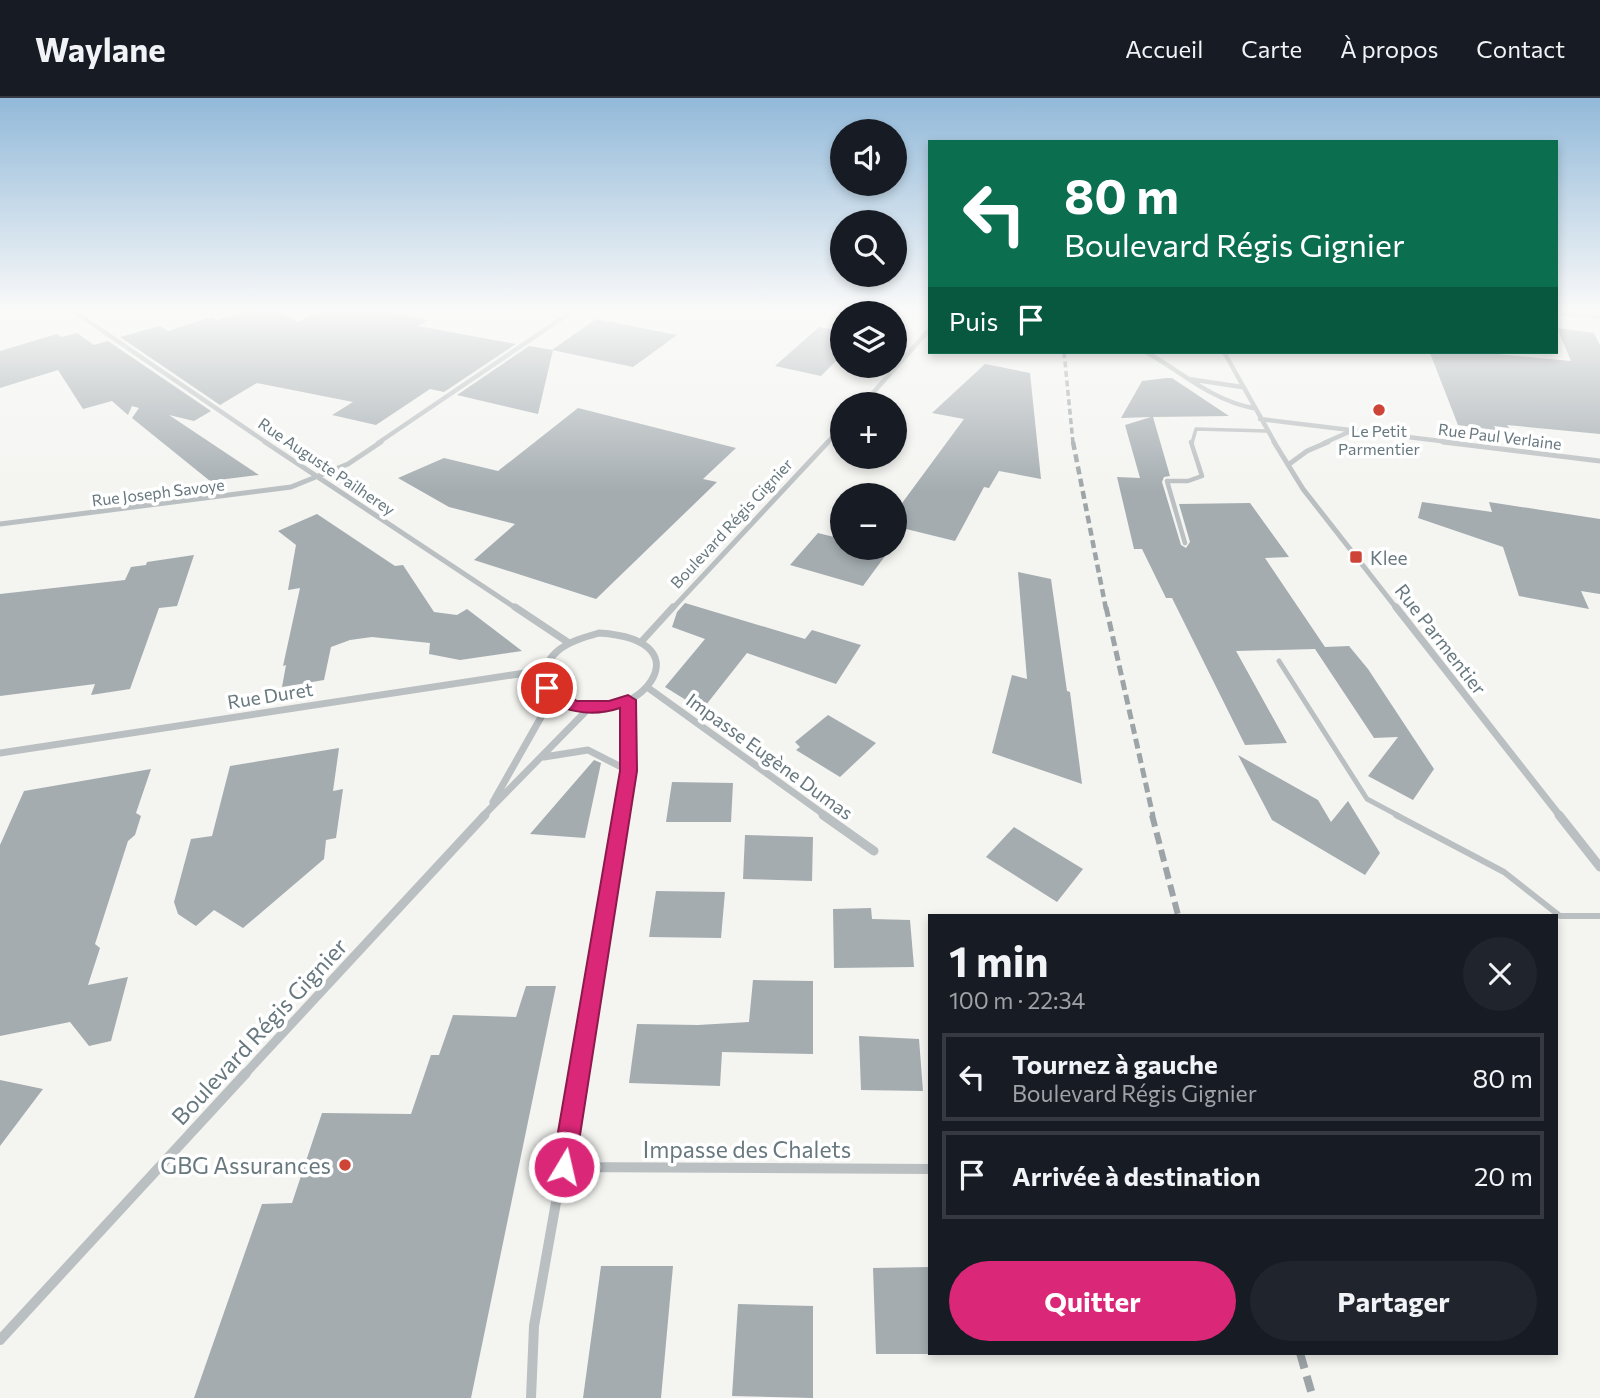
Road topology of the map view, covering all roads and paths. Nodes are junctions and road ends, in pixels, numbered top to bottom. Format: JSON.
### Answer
{"nodes":[{"id":1,"x":161,"y":371,"type":"edge"},
{"id":2,"x":485,"y":371,"type":"edge"},
{"id":3,"x":894,"y":371,"type":"edge"},
{"id":4,"x":1174,"y":371,"type":"edge"},
{"id":5,"x":1234,"y":371,"type":"edge"},
{"id":6,"x":1185,"y":378,"type":"junction"},
{"id":7,"x":1242,"y":387,"type":"junction"},
{"id":8,"x":874,"y":392,"type":"edge"},
{"id":9,"x":1253,"y":408,"type":"junction"},
{"id":10,"x":1260,"y":419,"type":"junction"},
{"id":11,"x":1355,"y":430,"type":"junction"},
{"id":12,"x":1267,"y":431,"type":"junction"},
{"id":13,"x":830,"y":440,"type":"edge"},
{"id":14,"x":1600,"y":461,"type":"edge"},
{"id":15,"x":1288,"y":465,"type":"junction"},
{"id":16,"x":318,"y":478,"type":"junction"},
{"id":17,"x":0,"y":524,"type":"edge"},
{"id":18,"x":1185,"y":543,"type":"dead end"},
{"id":19,"x":642,"y":641,"type":"junction"},
{"id":20,"x":569,"y":643,"type":"junction"},
{"id":21,"x":1279,"y":661,"type":"dead end"},
{"id":22,"x":545,"y":670,"type":"junction"},
{"id":23,"x":647,"y":687,"type":"junction"},
{"id":24,"x":553,"y":696,"type":"junction"},
{"id":25,"x":628,"y":700,"type":"junction"},
{"id":26,"x":589,"y":708,"type":"junction"},
{"id":27,"x":0,"y":753,"type":"edge"},
{"id":28,"x":543,"y":758,"type":"junction"},
{"id":29,"x":629,"y":771,"type":"junction"},
{"id":30,"x":489,"y":810,"type":"junction"},
{"id":31,"x":874,"y":851,"type":"dead end"},
{"id":32,"x":1600,"y":867,"type":"edge"},
{"id":33,"x":1557,"y":914,"type":"edge"},
{"id":34,"x":1558,"y":914,"type":"edge"},
{"id":35,"x":1600,"y":916,"type":"edge"},
{"id":36,"x":564,"y":1167,"type":"junction"},
{"id":37,"x":928,"y":1169,"type":"edge"},
{"id":38,"x":0,"y":1340,"type":"edge"},
{"id":39,"x":531,"y":1398,"type":"edge"}],
"edges":[{"from":1,"to":16,"type":"street","name":"Rue Auguste Pailherey"},
{"from":2,"to":16,"type":"street","name":"Rue Joseph Savoye"},
{"from":3,"to":8,"type":"street"},
{"from":4,"to":6,"type":"street"},
{"from":5,"to":7,"type":"street","name":"Rue Parmentier"},
{"from":6,"to":7,"type":"street"},
{"from":6,"to":9,"type":"street"},
{"from":7,"to":9,"type":"street","name":"Rue Parmentier"},
{"from":9,"to":10,"type":"street","name":"Rue Parmentier"},
{"from":10,"to":11,"type":"street","name":"Rue Paul Verlaine"},
{"from":10,"to":12,"type":"street","name":"Rue Parmentier"},
{"from":11,"to":14,"type":"street","name":"Rue Paul Verlaine"},
{"from":11,"to":15,"type":"street"},
{"from":12,"to":15,"type":"street","name":"Rue Parmentier"},
{"from":12,"to":18,"type":"lane"},
{"from":13,"to":19,"type":"street","name":"Boulevard Régis Gignier"},
{"from":15,"to":32,"type":"street","name":"Rue Parmentier"},
{"from":16,"to":17,"type":"street","name":"Rue Joseph Savoye"},
{"from":16,"to":20,"type":"street","name":"Rue Auguste Pailherey"},
{"from":19,"to":20,"type":"street"},
{"from":19,"to":23,"type":"street"},
{"from":20,"to":22,"type":"street"},
{"from":21,"to":33,"type":"lane"},
{"from":22,"to":24,"type":"street"},
{"from":22,"to":27,"type":"street","name":"Rue Duret"},
{"from":23,"to":25,"type":"street"},
{"from":23,"to":31,"type":"street","name":"Impasse Eugène Dumas"},
{"from":24,"to":26,"type":"street"},
{"from":24,"to":30,"type":"street","name":"Boulevard Régis Gignier"},
{"from":25,"to":26,"type":"street"},
{"from":25,"to":29,"type":"street"},
{"from":26,"to":28,"type":"street","name":"Boulevard Régis Gignier"},
{"from":28,"to":29,"type":"street"},
{"from":28,"to":30,"type":"street","name":"Boulevard Régis Gignier"},
{"from":29,"to":36,"type":"street"},
{"from":30,"to":38,"type":"street","name":"Boulevard Régis Gignier"},
{"from":34,"to":35,"type":"lane"},
{"from":36,"to":37,"type":"street","name":"Impasse des Chalets"},
{"from":36,"to":39,"type":"street"}]}
